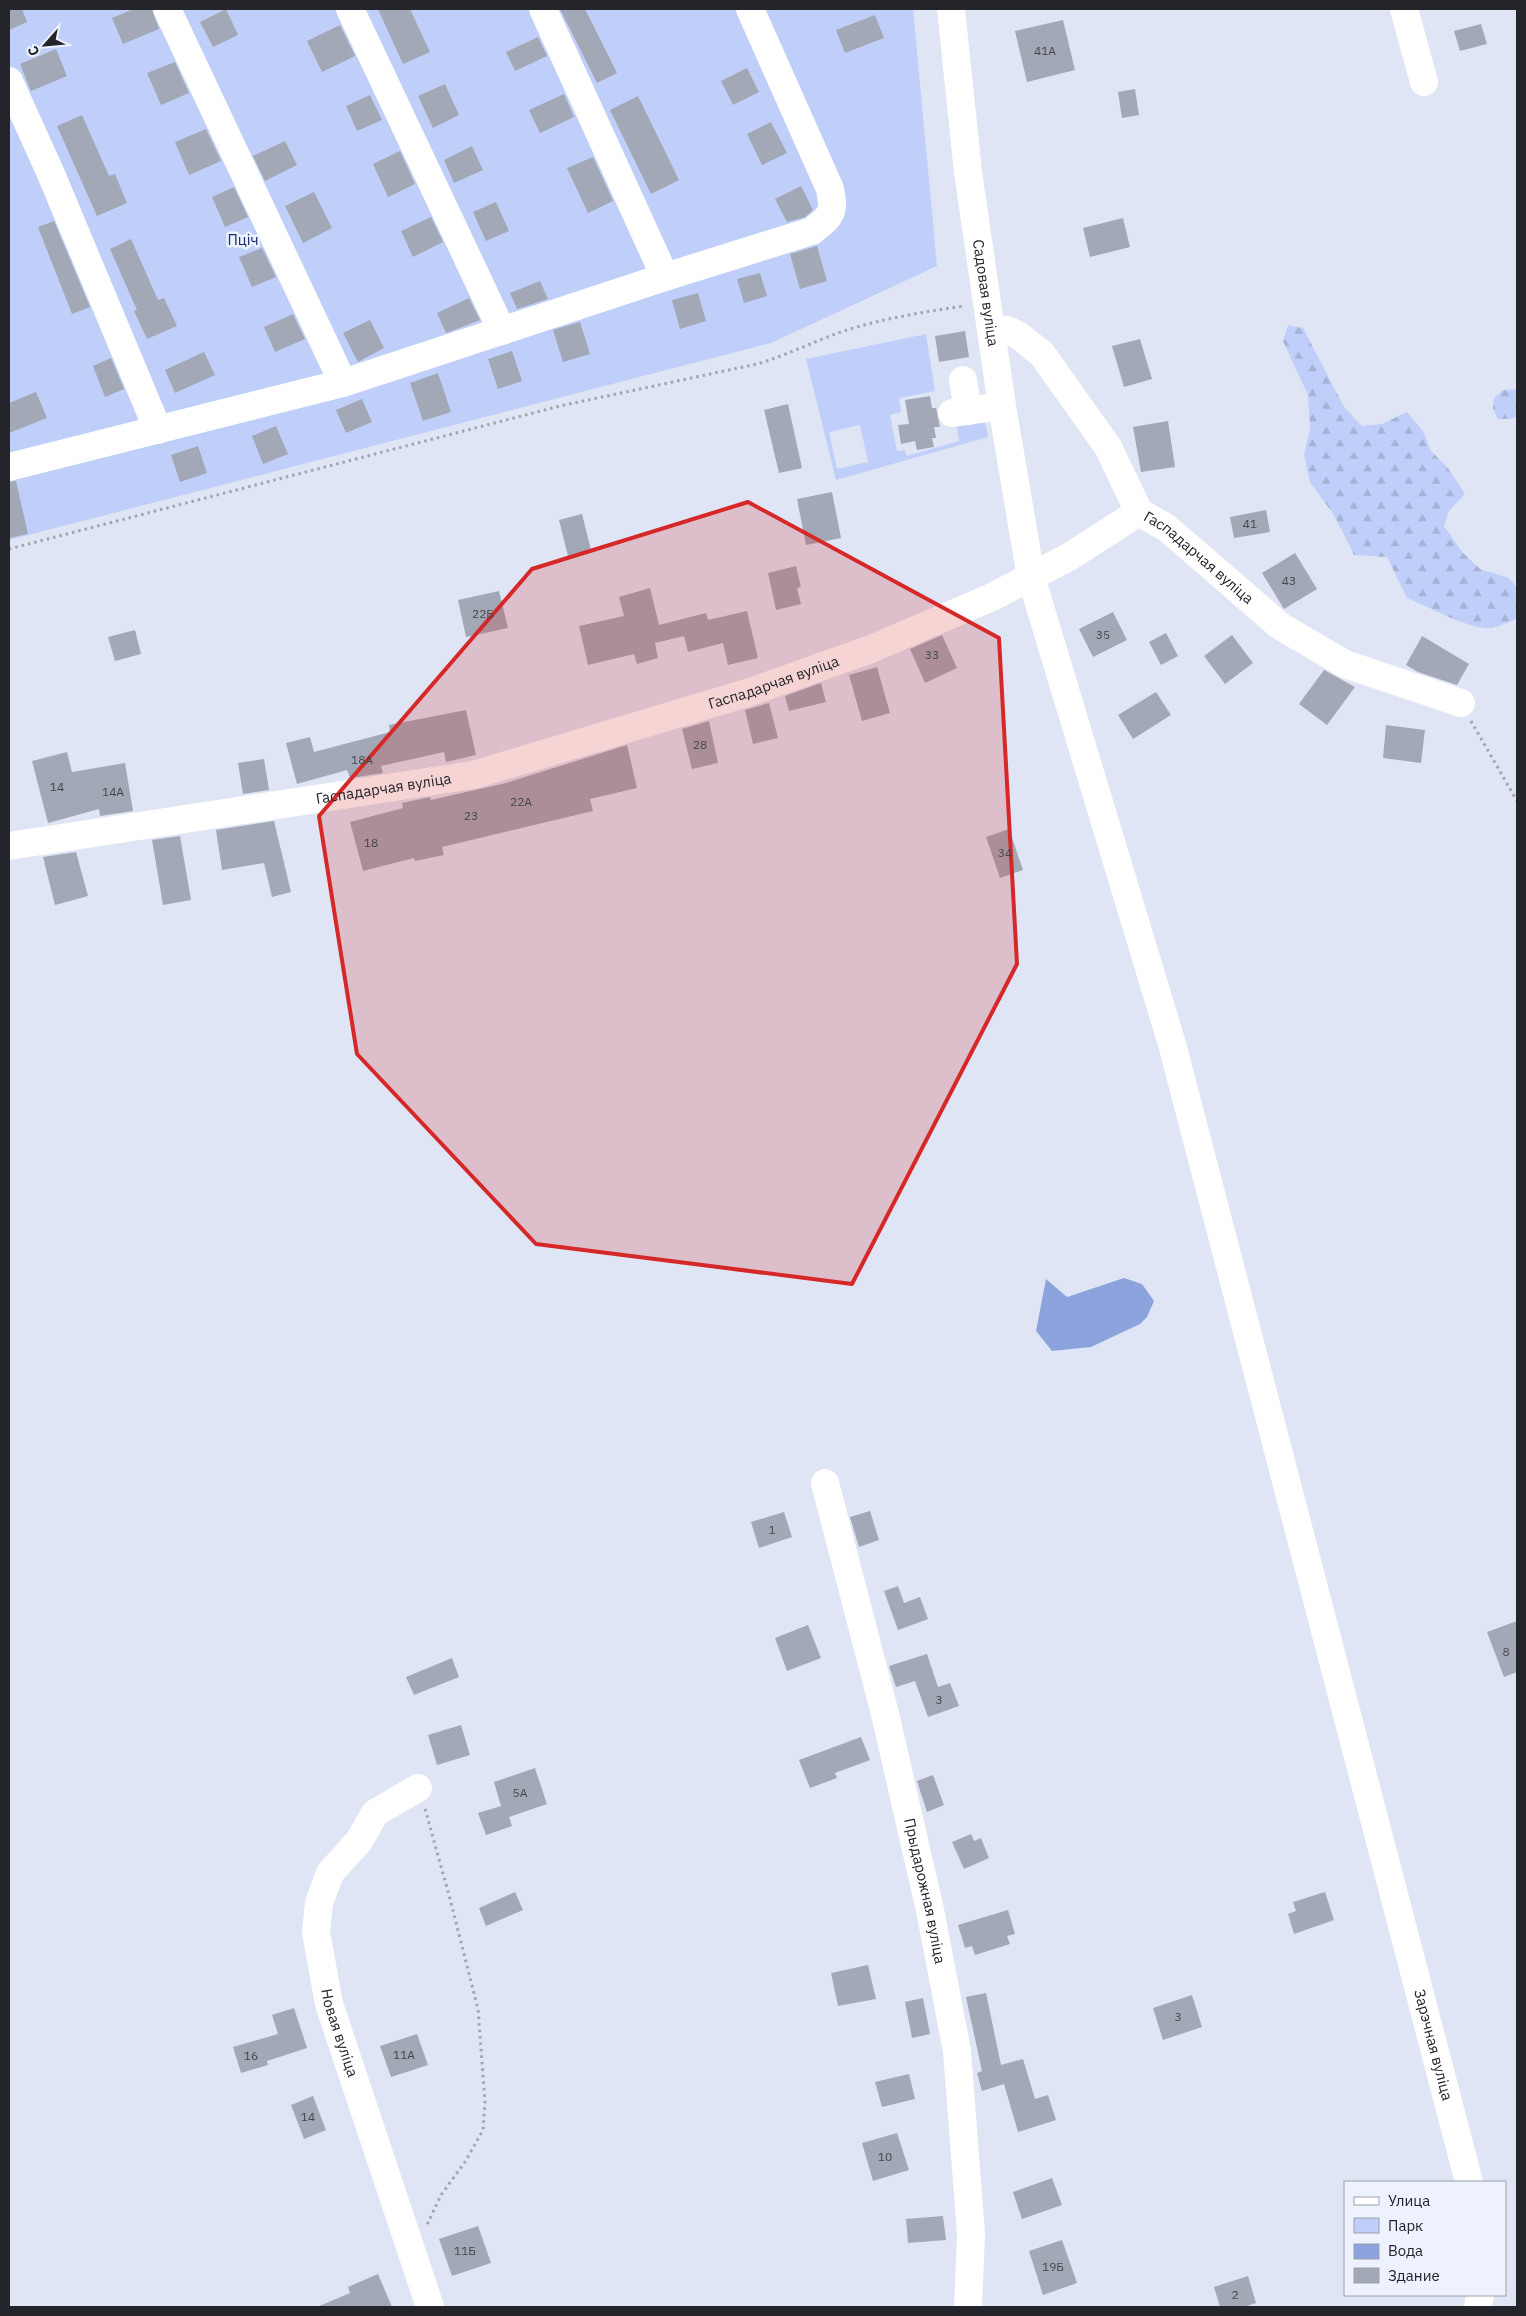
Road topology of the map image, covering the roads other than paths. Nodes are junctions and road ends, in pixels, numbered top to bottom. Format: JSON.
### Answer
{"nodes":[{"id":1,"x":167,"y":9,"type":"edge"},
{"id":2,"x":350,"y":9,"type":"edge"},
{"id":3,"x":543,"y":9,"type":"edge"},
{"id":4,"x":750,"y":9,"type":"edge"},
{"id":5,"x":950,"y":9,"type":"edge"},
{"id":6,"x":1404,"y":9,"type":"edge"},
{"id":7,"x":9,"y":81,"type":"edge"},
{"id":8,"x":1424,"y":82,"type":"dead end"},
{"id":9,"x":666,"y":277,"type":"junction"},
{"id":10,"x":992,"y":330,"type":"junction"},
{"id":11,"x":502,"y":331,"type":"junction"},
{"id":12,"x":963,"y":380,"type":"dead end"},
{"id":13,"x":343,"y":384,"type":"junction"},
{"id":14,"x":1002,"y":406,"type":"junction"},
{"id":15,"x":158,"y":430,"type":"junction"},
{"id":16,"x":9,"y":467,"type":"edge"},
{"id":17,"x":1139,"y":512,"type":"junction"},
{"id":18,"x":1031,"y":577,"type":"junction"},
{"id":19,"x":1461,"y":703,"type":"road end"},
{"id":20,"x":9,"y":846,"type":"edge"},
{"id":21,"x":825,"y":1483,"type":"dead end"},
{"id":22,"x":418,"y":1788,"type":"road end"},
{"id":23,"x":1469,"y":2181,"type":"edge"},
{"id":24,"x":430,"y":2307,"type":"edge"},
{"id":25,"x":968,"y":2307,"type":"edge"}],
"edges":[{"from":1,"to":13,"type":"street"},
{"from":2,"to":11,"type":"street"},
{"from":3,"to":9,"type":"street"},
{"from":4,"to":9,"type":"street"},
{"from":5,"to":10,"type":"street","name":"Садовая вуліца"},
{"from":6,"to":8,"type":"street"},
{"from":7,"to":15,"type":"street"},
{"from":9,"to":11,"type":"street"},
{"from":10,"to":14,"type":"street","name":"Садовая вуліца"},
{"from":10,"to":17,"type":"street"},
{"from":11,"to":13,"type":"street"},
{"from":12,"to":14,"type":"street"},
{"from":13,"to":15,"type":"street"},
{"from":14,"to":18,"type":"street","name":"Садовая вуліца"},
{"from":15,"to":16,"type":"street"},
{"from":17,"to":18,"type":"street","name":"Гаспадарчая вуліца"},
{"from":17,"to":19,"type":"street","name":"Гаспадарчая вуліца"},
{"from":18,"to":20,"type":"street","name":"Гаспадарчая вуліца"},
{"from":18,"to":23,"type":"street","name":"Зарэчная вуліца"},
{"from":21,"to":25,"type":"street","name":"Прыдарожная вуліца"},
{"from":22,"to":24,"type":"street","name":"Новая вуліца"}]}
